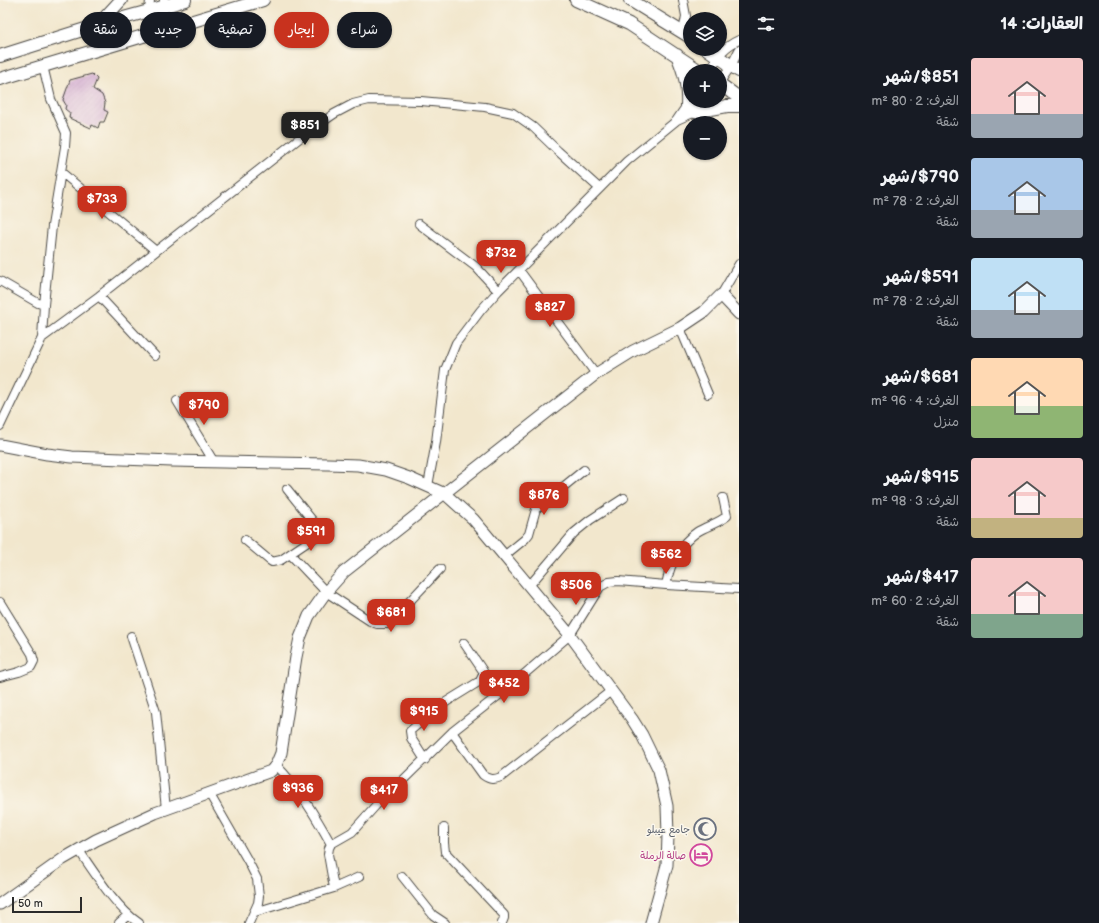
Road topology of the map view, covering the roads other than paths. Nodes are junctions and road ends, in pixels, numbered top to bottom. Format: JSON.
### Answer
{"nodes":[{"id":1,"x":184,"y":0,"type":"edge"},
{"id":2,"x":263,"y":0,"type":"edge"},
{"id":3,"x":576,"y":0,"type":"edge"},
{"id":4,"x":630,"y":0,"type":"edge"},
{"id":5,"x":683,"y":0,"type":"edge"},
{"id":6,"x":118,"y":1,"type":"edge"},
{"id":7,"x":164,"y":3,"type":"edge"},
{"id":8,"x":150,"y":6,"type":"edge"},
{"id":9,"x":109,"y":12,"type":"edge"},
{"id":10,"x":685,"y":12,"type":"edge"},
{"id":11,"x":132,"y":13,"type":"edge"},
{"id":12,"x":196,"y":20,"type":"edge"},
{"id":13,"x":80,"y":31,"type":"edge"},
{"id":14,"x":683,"y":32,"type":"edge"},
{"id":15,"x":140,"y":37,"type":"edge"},
{"id":16,"x":739,"y":40,"type":"edge"},
{"id":17,"x":727,"y":46,"type":"edge"},
{"id":18,"x":739,"y":50,"type":"edge"},
{"id":19,"x":676,"y":54,"type":"junction"},
{"id":20,"x":0,"y":56,"type":"edge"},
{"id":21,"x":718,"y":56,"type":"joint"},
{"id":22,"x":690,"y":64,"type":"edge"},
{"id":23,"x":713,"y":64,"type":"edge"},
{"id":24,"x":43,"y":66,"type":"junction"},
{"id":25,"x":735,"y":69,"type":"edge"},
{"id":26,"x":683,"y":72,"type":"edge"},
{"id":27,"x":727,"y":76,"type":"edge"},
{"id":28,"x":0,"y":79,"type":"edge"},
{"id":29,"x":727,"y":89,"type":"edge"},
{"id":30,"x":739,"y":98,"type":"edge"},
{"id":31,"x":739,"y":106,"type":"edge"},
{"id":32,"x":727,"y":107,"type":"edge"},
{"id":33,"x":689,"y":108,"type":"edge"},
{"id":34,"x":61,"y":172,"type":"junction"},
{"id":35,"x":599,"y":188,"type":"junction"},
{"id":36,"x":419,"y":224,"type":"dead end"},
{"id":37,"x":156,"y":251,"type":"junction"},
{"id":38,"x":739,"y":264,"type":"edge"},
{"id":39,"x":519,"y":270,"type":"junction"},
{"id":40,"x":0,"y":281,"type":"edge"},
{"id":41,"x":498,"y":291,"type":"junction"},
{"id":42,"x":721,"y":295,"type":"junction"},
{"id":43,"x":100,"y":296,"type":"junction"},
{"id":44,"x":44,"y":305,"type":"junction"},
{"id":45,"x":739,"y":314,"type":"edge"},
{"id":46,"x":680,"y":328,"type":"junction"},
{"id":47,"x":42,"y":338,"type":"junction"},
{"id":48,"x":155,"y":356,"type":"dead end"},
{"id":49,"x":596,"y":374,"type":"junction"},
{"id":50,"x":708,"y":394,"type":"dead end"},
{"id":51,"x":177,"y":401,"type":"dead end"},
{"id":52,"x":0,"y":426,"type":"edge"},
{"id":53,"x":0,"y":445,"type":"edge"},
{"id":54,"x":214,"y":462,"type":"junction"},
{"id":55,"x":584,"y":470,"type":"dead end"},
{"id":56,"x":428,"y":486,"type":"junction"},
{"id":57,"x":286,"y":489,"type":"dead end"},
{"id":58,"x":445,"y":494,"type":"junction"},
{"id":59,"x":624,"y":498,"type":"dead end"},
{"id":60,"x":723,"y":498,"type":"dead end"},
{"id":61,"x":245,"y":540,"type":"dead end"},
{"id":62,"x":290,"y":554,"type":"junction"},
{"id":63,"x":504,"y":556,"type":"junction"},
{"id":64,"x":440,"y":569,"type":"dead end"},
{"id":65,"x":666,"y":585,"type":"junction"},
{"id":66,"x":529,"y":586,"type":"junction"},
{"id":67,"x":739,"y":589,"type":"edge"},
{"id":68,"x":326,"y":592,"type":"junction"},
{"id":69,"x":0,"y":602,"type":"edge"},
{"id":70,"x":570,"y":635,"type":"junction"},
{"id":71,"x":132,"y":636,"type":"dead end"},
{"id":72,"x":464,"y":643,"type":"dead end"},
{"id":73,"x":0,"y":677,"type":"edge"},
{"id":74,"x":611,"y":691,"type":"junction"},
{"id":75,"x":452,"y":732,"type":"junction"},
{"id":76,"x":425,"y":760,"type":"junction"},
{"id":77,"x":276,"y":766,"type":"junction"},
{"id":78,"x":209,"y":794,"type":"junction"},
{"id":79,"x":166,"y":809,"type":"junction"},
{"id":80,"x":444,"y":828,"type":"dead end"},
{"id":81,"x":331,"y":844,"type":"junction"},
{"id":82,"x":78,"y":849,"type":"junction"},
{"id":83,"x":402,"y":876,"type":"dead end"},
{"id":84,"x":359,"y":877,"type":"dead end"},
{"id":85,"x":334,"y":888,"type":"junction"},
{"id":86,"x":0,"y":904,"type":"edge"},
{"id":87,"x":255,"y":912,"type":"junction"},
{"id":88,"x":128,"y":915,"type":"junction"},
{"id":89,"x":118,"y":923,"type":"edge"},
{"id":90,"x":139,"y":923,"type":"edge"},
{"id":91,"x":249,"y":923,"type":"edge"},
{"id":92,"x":445,"y":923,"type":"edge"},
{"id":93,"x":502,"y":923,"type":"edge"},
{"id":94,"x":651,"y":923,"type":"edge"}],
"edges":[{"from":1,"to":7,"type":"main road"},
{"from":2,"to":12,"type":"main road"},
{"from":3,"to":19,"type":"main road"},
{"from":4,"to":14,"type":"main road"},
{"from":5,"to":10,"type":"street"},
{"from":6,"to":9,"type":"main road"},
{"from":7,"to":8,"type":"main road"},
{"from":8,"to":11,"type":"main road"},
{"from":13,"to":20,"type":"main road"},
{"from":15,"to":24,"type":"main road"},
{"from":16,"to":17,"type":"street"},
{"from":18,"to":25,"type":"street"},
{"from":19,"to":22,"type":"main road"},
{"from":19,"to":26,"type":"main road"},
{"from":21,"to":23,"type":"street"},
{"from":21,"to":25,"type":"main road"},
{"from":24,"to":28,"type":"main road"},
{"from":24,"to":34,"type":"street"},
{"from":25,"to":27,"type":"street"},
{"from":29,"to":30,"type":"main road"},
{"from":31,"to":32,"type":"main road"},
{"from":33,"to":35,"type":"street"},
{"from":34,"to":37,"type":"street"},
{"from":34,"to":44,"type":"street"},
{"from":35,"to":37,"type":"street"},
{"from":35,"to":39,"type":"street"},
{"from":36,"to":41,"type":"street"},
{"from":37,"to":43,"type":"street"},
{"from":38,"to":42,"type":"street"},
{"from":39,"to":41,"type":"street"},
{"from":39,"to":49,"type":"street"},
{"from":40,"to":44,"type":"street"},
{"from":41,"to":56,"type":"street"},
{"from":42,"to":45,"type":"street"},
{"from":42,"to":46,"type":"street"},
{"from":43,"to":47,"type":"street"},
{"from":43,"to":48,"type":"street"},
{"from":44,"to":47,"type":"street"},
{"from":46,"to":49,"type":"street"},
{"from":46,"to":50,"type":"street"},
{"from":47,"to":52,"type":"street"},
{"from":49,"to":58,"type":"street"},
{"from":51,"to":54,"type":"street"},
{"from":53,"to":54,"type":"street"},
{"from":54,"to":56,"type":"street"},
{"from":55,"to":63,"type":"street"},
{"from":56,"to":58,"type":"street"},
{"from":57,"to":62,"type":"street"},
{"from":58,"to":63,"type":"street"},
{"from":58,"to":68,"type":"street"},
{"from":59,"to":66,"type":"street"},
{"from":60,"to":65,"type":"street"},
{"from":61,"to":62,"type":"street"},
{"from":62,"to":68,"type":"street"},
{"from":63,"to":66,"type":"street"},
{"from":64,"to":68,"type":"street"},
{"from":65,"to":67,"type":"street"},
{"from":65,"to":70,"type":"street"},
{"from":66,"to":70,"type":"street"},
{"from":68,"to":77,"type":"street"},
{"from":69,"to":73,"type":"street"},
{"from":70,"to":74,"type":"street"},
{"from":70,"to":75,"type":"street"},
{"from":71,"to":79,"type":"street"},
{"from":72,"to":76,"type":"street"},
{"from":74,"to":75,"type":"street"},
{"from":74,"to":94,"type":"street"},
{"from":75,"to":76,"type":"street"},
{"from":76,"to":81,"type":"street"},
{"from":77,"to":78,"type":"street"},
{"from":77,"to":81,"type":"street"},
{"from":78,"to":79,"type":"street"},
{"from":78,"to":87,"type":"street"},
{"from":79,"to":82,"type":"street"},
{"from":80,"to":93,"type":"street"},
{"from":81,"to":85,"type":"street"},
{"from":82,"to":86,"type":"street"},
{"from":82,"to":88,"type":"street"},
{"from":83,"to":92,"type":"street"},
{"from":84,"to":85,"type":"street"},
{"from":85,"to":87,"type":"street"},
{"from":87,"to":91,"type":"street"},
{"from":88,"to":89,"type":"street"},
{"from":88,"to":90,"type":"street"}]}
